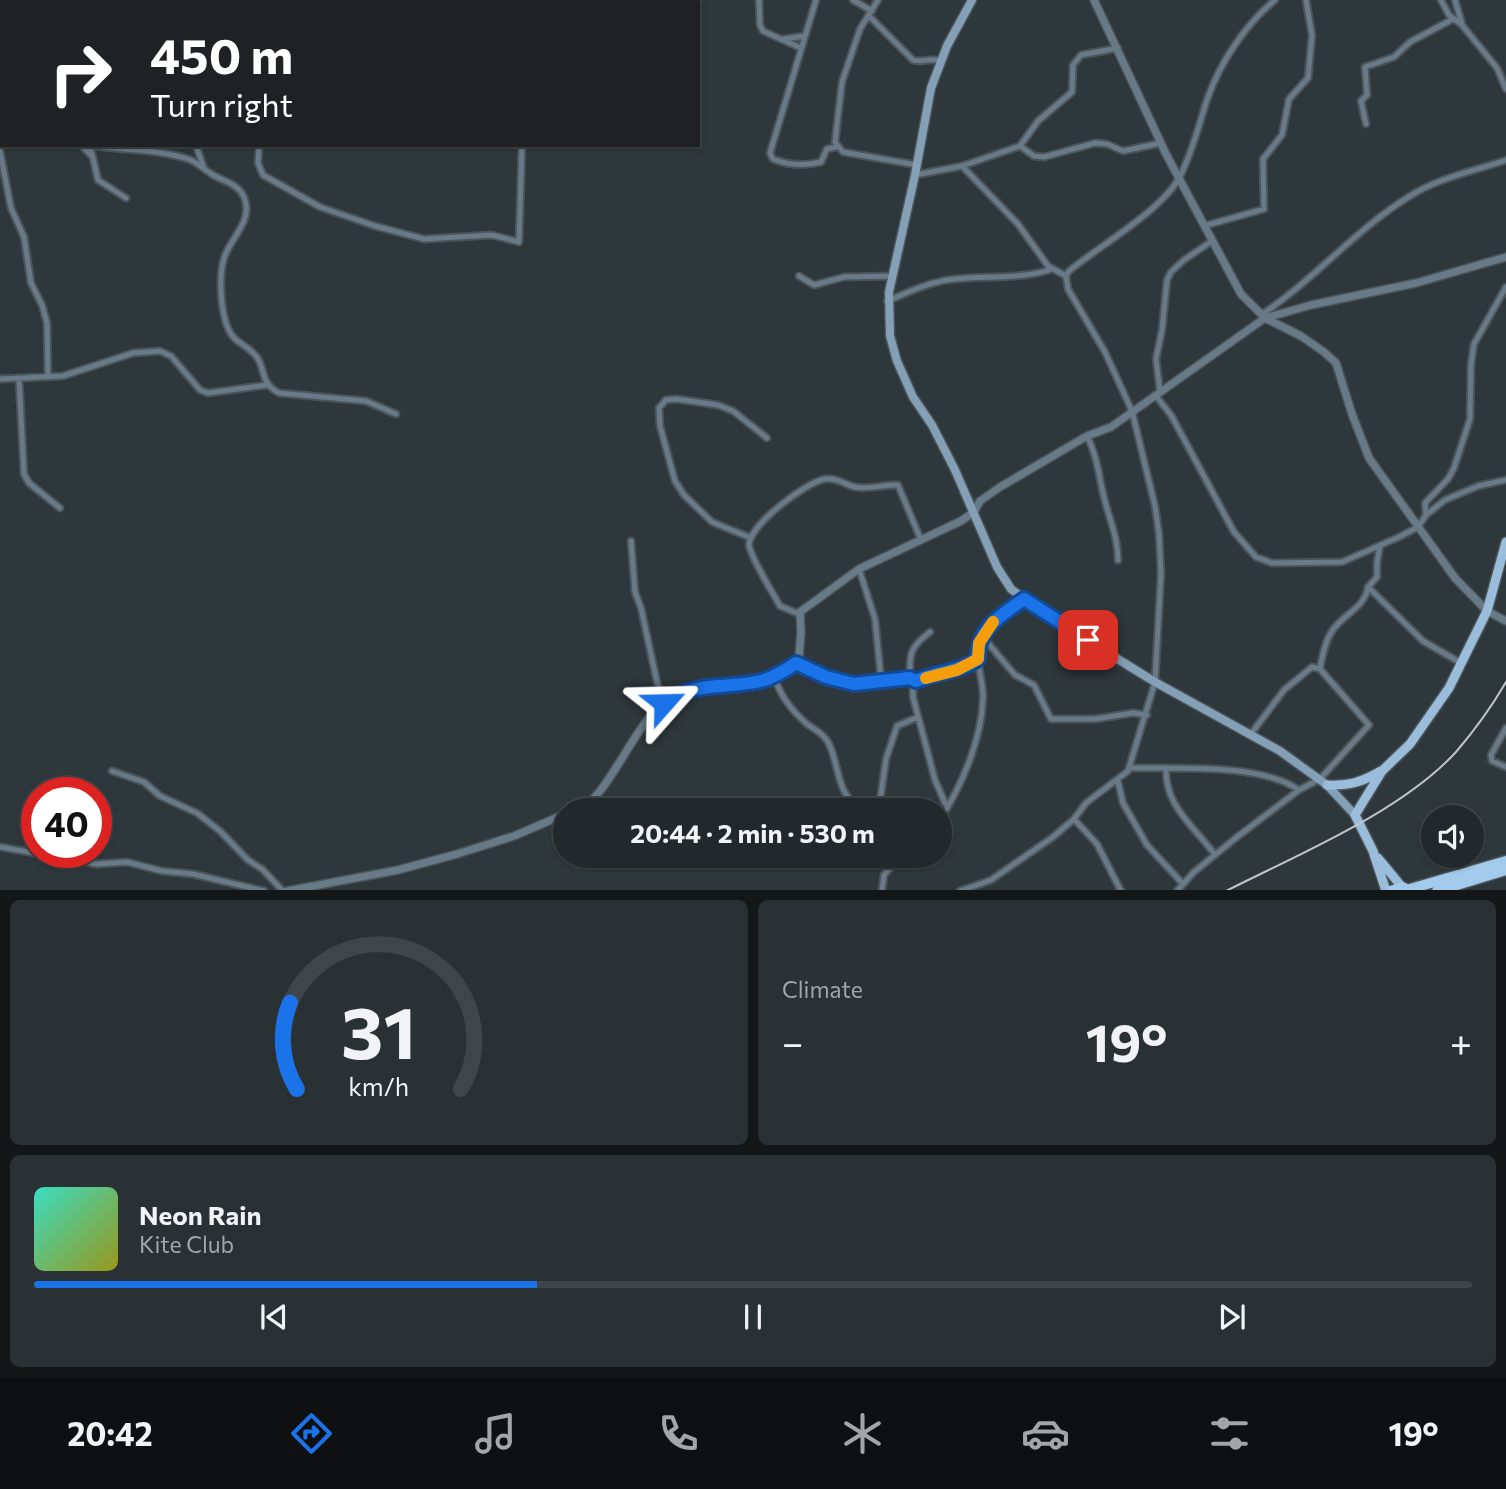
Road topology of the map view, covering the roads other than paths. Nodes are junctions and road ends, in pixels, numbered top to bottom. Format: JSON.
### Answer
{"nodes":[{"id":1,"x":759,"y":0,"type":"edge"},
{"id":2,"x":816,"y":0,"type":"edge"},
{"id":3,"x":853,"y":0,"type":"edge"},
{"id":4,"x":878,"y":0,"type":"edge"},
{"id":5,"x":972,"y":0,"type":"edge"},
{"id":6,"x":1094,"y":0,"type":"edge"},
{"id":7,"x":1275,"y":0,"type":"edge"},
{"id":8,"x":1306,"y":0,"type":"edge"},
{"id":9,"x":1441,"y":0,"type":"edge"},
{"id":10,"x":1455,"y":0,"type":"edge"},
{"id":11,"x":870,"y":13,"type":"junction"},
{"id":12,"x":1453,"y":19,"type":"junction"},
{"id":13,"x":1462,"y":25,"type":"junction"},
{"id":14,"x":804,"y":36,"type":"junction"},
{"id":15,"x":784,"y":39,"type":"junction"},
{"id":16,"x":801,"y":48,"type":"junction"},
{"id":17,"x":1118,"y":48,"type":"junction"},
{"id":18,"x":940,"y":61,"type":"junction"},
{"id":19,"x":1506,"y":89,"type":"edge"},
{"id":20,"x":1366,"y":124,"type":"dead end"},
{"id":21,"x":1161,"y":144,"type":"junction"},
{"id":22,"x":1020,"y":146,"type":"junction"},
{"id":23,"x":83,"y":147,"type":"edge"},
{"id":24,"x":91,"y":147,"type":"edge"},
{"id":25,"x":108,"y":147,"type":"edge"},
{"id":26,"x":146,"y":147,"type":"edge"},
{"id":27,"x":197,"y":147,"type":"edge"},
{"id":28,"x":259,"y":147,"type":"edge"},
{"id":29,"x":522,"y":147,"type":"edge"},
{"id":30,"x":836,"y":147,"type":"junction"},
{"id":31,"x":0,"y":151,"type":"edge"},
{"id":32,"x":149,"y":152,"type":"junction"},
{"id":33,"x":92,"y":156,"type":"junction"},
{"id":34,"x":1506,"y":160,"type":"edge"},
{"id":35,"x":917,"y":165,"type":"junction"},
{"id":36,"x":203,"y":166,"type":"junction"},
{"id":37,"x":962,"y":166,"type":"junction"},
{"id":38,"x":915,"y":175,"type":"junction"},
{"id":39,"x":1179,"y":178,"type":"junction"},
{"id":40,"x":8,"y":192,"type":"junction"},
{"id":41,"x":0,"y":196,"type":"edge"},
{"id":42,"x":126,"y":198,"type":"dead end"},
{"id":43,"x":1204,"y":226,"type":"junction"},
{"id":44,"x":1212,"y":241,"type":"junction"},
{"id":45,"x":1506,"y":257,"type":"edge"},
{"id":46,"x":1052,"y":269,"type":"junction"},
{"id":47,"x":799,"y":276,"type":"dead end"},
{"id":48,"x":892,"y":276,"type":"junction"},
{"id":49,"x":1066,"y":276,"type":"junction"},
{"id":50,"x":1506,"y":287,"type":"edge"},
{"id":51,"x":887,"y":301,"type":"junction"},
{"id":52,"x":1263,"y":316,"type":"junction"},
{"id":53,"x":48,"y":377,"type":"junction"},
{"id":54,"x":19,"y":378,"type":"junction"},
{"id":55,"x":0,"y":379,"type":"edge"},
{"id":56,"x":267,"y":385,"type":"junction"},
{"id":57,"x":1157,"y":394,"type":"junction"},
{"id":58,"x":1132,"y":411,"type":"junction"},
{"id":59,"x":396,"y":414,"type":"dead end"},
{"id":60,"x":1087,"y":436,"type":"junction"},
{"id":61,"x":768,"y":438,"type":"dead end"},
{"id":62,"x":1506,"y":470,"type":"edge"},
{"id":63,"x":1506,"y":480,"type":"edge"},
{"id":64,"x":60,"y":508,"type":"dead end"},
{"id":65,"x":974,"y":512,"type":"junction"},
{"id":66,"x":1426,"y":515,"type":"junction"},
{"id":67,"x":1418,"y":527,"type":"junction"},
{"id":68,"x":751,"y":538,"type":"junction"},
{"id":69,"x":921,"y":540,"type":"junction"},
{"id":70,"x":631,"y":541,"type":"dead end"},
{"id":71,"x":1506,"y":542,"type":"edge"},
{"id":72,"x":1380,"y":546,"type":"junction"},
{"id":73,"x":1118,"y":560,"type":"dead end"},
{"id":74,"x":859,"y":569,"type":"junction"},
{"id":75,"x":1368,"y":587,"type":"junction"},
{"id":76,"x":1024,"y":599,"type":"junction"},
{"id":77,"x":1487,"y":611,"type":"junction"},
{"id":78,"x":799,"y":614,"type":"junction"},
{"id":79,"x":1506,"y":621,"type":"edge"},
{"id":80,"x":930,"y":632,"type":"dead end"},
{"id":81,"x":982,"y":636,"type":"junction"},
{"id":82,"x":978,"y":659,"type":"junction"},
{"id":83,"x":796,"y":663,"type":"junction"},
{"id":84,"x":1461,"y":663,"type":"junction"},
{"id":85,"x":1320,"y":668,"type":"junction"},
{"id":86,"x":773,"y":675,"type":"junction"},
{"id":87,"x":882,"y":680,"type":"junction"},
{"id":88,"x":913,"y":680,"type":"junction"},
{"id":89,"x":1155,"y":682,"type":"junction"},
{"id":90,"x":664,"y":703,"type":"junction"},
{"id":91,"x":1146,"y":715,"type":"junction"},
{"id":92,"x":918,"y":717,"type":"junction"},
{"id":93,"x":1506,"y":728,"type":"edge"},
{"id":94,"x":1251,"y":734,"type":"junction"},
{"id":95,"x":1506,"y":767,"type":"edge"},
{"id":96,"x":1130,"y":768,"type":"junction"},
{"id":97,"x":1166,"y":769,"type":"junction"},
{"id":98,"x":112,"y":771,"type":"dead end"},
{"id":99,"x":1382,"y":771,"type":"junction"},
{"id":100,"x":1118,"y":781,"type":"junction"},
{"id":101,"x":1324,"y":782,"type":"junction"},
{"id":102,"x":1299,"y":790,"type":"junction"},
{"id":103,"x":594,"y":798,"type":"edge"},
{"id":104,"x":850,"y":798,"type":"edge"},
{"id":105,"x":880,"y":798,"type":"edge"},
{"id":106,"x":943,"y":798,"type":"edge"},
{"id":107,"x":951,"y":798,"type":"edge"},
{"id":108,"x":1355,"y":815,"type":"junction"},
{"id":109,"x":553,"y":819,"type":"edge"},
{"id":110,"x":1074,"y":819,"type":"junction"},
{"id":111,"x":0,"y":847,"type":"edge"},
{"id":112,"x":1373,"y":851,"type":"junction"},
{"id":113,"x":1215,"y":855,"type":"junction"},
{"id":114,"x":1506,"y":861,"type":"edge"},
{"id":115,"x":890,"y":868,"type":"edge"},
{"id":116,"x":1506,"y":870,"type":"edge"},
{"id":117,"x":987,"y":882,"type":"junction"},
{"id":118,"x":1183,"y":884,"type":"junction"},
{"id":119,"x":310,"y":888,"type":"edge"},
{"id":120,"x":1408,"y":889,"type":"edge"},
{"id":121,"x":260,"y":890,"type":"edge"},
{"id":122,"x":284,"y":890,"type":"edge"},
{"id":123,"x":882,"y":890,"type":"edge"},
{"id":124,"x":963,"y":890,"type":"edge"},
{"id":125,"x":991,"y":890,"type":"edge"},
{"id":126,"x":1120,"y":890,"type":"edge"},
{"id":127,"x":1178,"y":890,"type":"edge"},
{"id":128,"x":1388,"y":890,"type":"edge"},
{"id":129,"x":1440,"y":890,"type":"edge"}],
"edges":[{"from":1,"to":15,"type":"street"},
{"from":2,"to":14,"type":"street"},
{"from":3,"to":11,"type":"street"},
{"from":4,"to":11,"type":"street"},
{"from":5,"to":18,"type":"main road"},
{"from":6,"to":17,"type":"street"},
{"from":7,"to":39,"type":"street"},
{"from":8,"to":43,"type":"street"},
{"from":9,"to":12,"type":"street"},
{"from":10,"to":13,"type":"street"},
{"from":11,"to":18,"type":"street"},
{"from":11,"to":30,"type":"street"},
{"from":12,"to":13,"type":"street"},
{"from":12,"to":20,"type":"street"},
{"from":13,"to":19,"type":"street"},
{"from":14,"to":15,"type":"street"},
{"from":14,"to":16,"type":"street"},
{"from":15,"to":16,"type":"street"},
{"from":16,"to":30,"type":"street"},
{"from":17,"to":21,"type":"street"},
{"from":17,"to":22,"type":"street"},
{"from":18,"to":35,"type":"main road"},
{"from":21,"to":22,"type":"street"},
{"from":21,"to":39,"type":"street"},
{"from":22,"to":37,"type":"street"},
{"from":23,"to":33,"type":"street"},
{"from":24,"to":33,"type":"street"},
{"from":25,"to":32,"type":"street"},
{"from":26,"to":32,"type":"street"},
{"from":27,"to":36,"type":"street"},
{"from":28,"to":29,"type":"street"},
{"from":30,"to":35,"type":"street"},
{"from":31,"to":40,"type":"street"},
{"from":32,"to":36,"type":"street"},
{"from":33,"to":42,"type":"street"},
{"from":34,"to":52,"type":"street"},
{"from":35,"to":38,"type":"main road"},
{"from":36,"to":56,"type":"street"},
{"from":37,"to":38,"type":"street"},
{"from":37,"to":46,"type":"street"},
{"from":38,"to":48,"type":"main road"},
{"from":39,"to":43,"type":"street"},
{"from":39,"to":49,"type":"street"},
{"from":40,"to":41,"type":"street"},
{"from":40,"to":53,"type":"street"},
{"from":43,"to":44,"type":"street"},
{"from":44,"to":52,"type":"street"},
{"from":44,"to":57,"type":"street"},
{"from":45,"to":52,"type":"street"},
{"from":46,"to":49,"type":"street"},
{"from":46,"to":51,"type":"street"},
{"from":47,"to":48,"type":"street"},
{"from":48,"to":51,"type":"main road"},
{"from":49,"to":58,"type":"street"},
{"from":50,"to":66,"type":"street"},
{"from":51,"to":65,"type":"main road"},
{"from":52,"to":57,"type":"street"},
{"from":52,"to":67,"type":"street"},
{"from":53,"to":54,"type":"street"},
{"from":53,"to":56,"type":"street"},
{"from":54,"to":55,"type":"street"},
{"from":54,"to":64,"type":"street"},
{"from":56,"to":59,"type":"street"},
{"from":57,"to":58,"type":"street"},
{"from":57,"to":72,"type":"street"},
{"from":58,"to":60,"type":"street"},
{"from":58,"to":89,"type":"street"},
{"from":60,"to":65,"type":"street"},
{"from":60,"to":73,"type":"street"},
{"from":61,"to":68,"type":"street"},
{"from":62,"to":63,"type":"street"},
{"from":63,"to":66,"type":"street"},
{"from":65,"to":69,"type":"street"},
{"from":65,"to":76,"type":"main road"},
{"from":66,"to":67,"type":"street"},
{"from":67,"to":72,"type":"street"},
{"from":67,"to":77,"type":"street"},
{"from":68,"to":69,"type":"street"},
{"from":68,"to":78,"type":"street"},
{"from":69,"to":74,"type":"street"},
{"from":70,"to":90,"type":"street"},
{"from":71,"to":77,"type":"main road"},
{"from":72,"to":75,"type":"street"},
{"from":74,"to":78,"type":"street"},
{"from":74,"to":87,"type":"street"},
{"from":75,"to":84,"type":"street"},
{"from":75,"to":85,"type":"street"},
{"from":76,"to":81,"type":"street"},
{"from":76,"to":89,"type":"main road"},
{"from":77,"to":79,"type":"street"},
{"from":77,"to":84,"type":"main road"},
{"from":78,"to":83,"type":"street"},
{"from":80,"to":88,"type":"street"},
{"from":81,"to":82,"type":"street"},
{"from":81,"to":91,"type":"street"},
{"from":82,"to":88,"type":"street"},
{"from":82,"to":107,"type":"street"},
{"from":83,"to":86,"type":"street"},
{"from":83,"to":87,"type":"street"},
{"from":84,"to":99,"type":"main road"},
{"from":85,"to":94,"type":"street"},
{"from":85,"to":101,"type":"street"},
{"from":86,"to":90,"type":"street"},
{"from":86,"to":104,"type":"street"},
{"from":87,"to":88,"type":"street"},
{"from":88,"to":92,"type":"street"},
{"from":89,"to":91,"type":"street"},
{"from":89,"to":94,"type":"main road"},
{"from":90,"to":103,"type":"street"},
{"from":91,"to":96,"type":"street"},
{"from":92,"to":105,"type":"street"},
{"from":92,"to":106,"type":"street"},
{"from":93,"to":95,"type":"street"},
{"from":94,"to":101,"type":"main road"},
{"from":96,"to":97,"type":"street"},
{"from":96,"to":100,"type":"street"},
{"from":97,"to":102,"type":"street"},
{"from":97,"to":113,"type":"street"},
{"from":98,"to":122,"type":"street"},
{"from":99,"to":101,"type":"main road"},
{"from":99,"to":108,"type":"main road"},
{"from":100,"to":110,"type":"street"},
{"from":100,"to":118,"type":"street"},
{"from":101,"to":102,"type":"street"},
{"from":101,"to":108,"type":"main road"},
{"from":102,"to":113,"type":"street"},
{"from":108,"to":112,"type":"main road"},
{"from":109,"to":119,"type":"street"},
{"from":110,"to":117,"type":"street"},
{"from":110,"to":126,"type":"street"},
{"from":111,"to":121,"type":"street"},
{"from":112,"to":120,"type":"main road"},
{"from":112,"to":128,"type":"main road"},
{"from":113,"to":118,"type":"street"},
{"from":114,"to":120,"type":"highway"},
{"from":115,"to":123,"type":"street"},
{"from":116,"to":129,"type":"highway"},
{"from":117,"to":124,"type":"street"},
{"from":117,"to":125,"type":"street"},
{"from":118,"to":127,"type":"street"}]}
